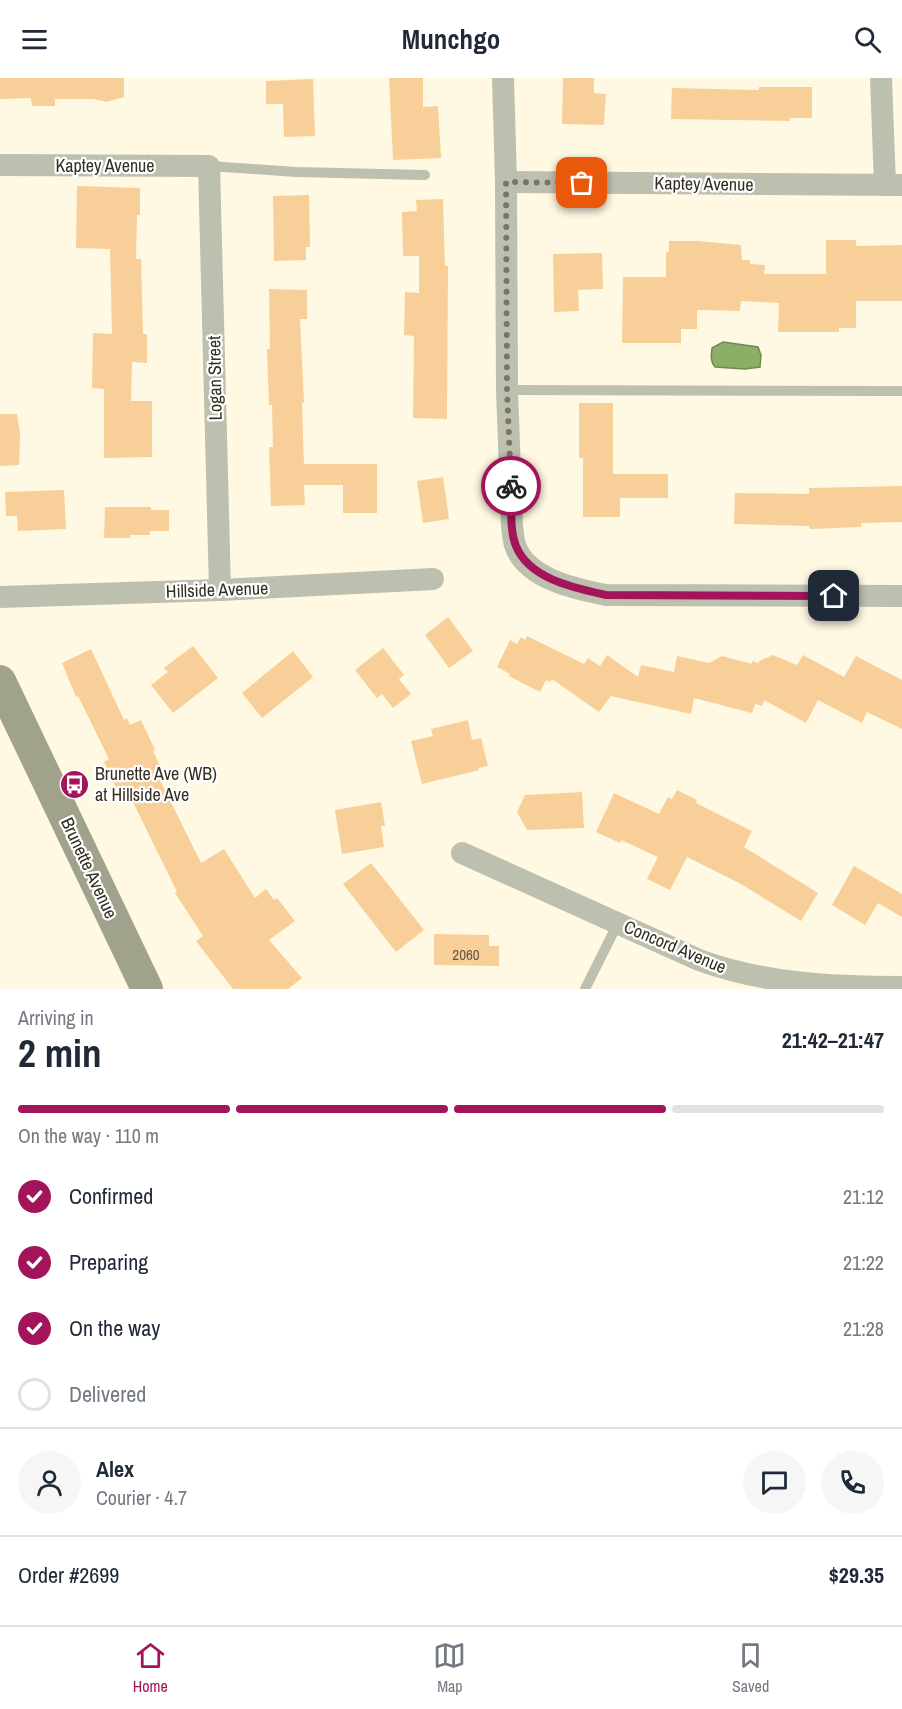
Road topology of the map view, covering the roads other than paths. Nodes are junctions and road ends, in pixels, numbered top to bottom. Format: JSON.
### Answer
{"nodes":[{"id":1,"x":503,"y":78,"type":"edge"},
{"id":2,"x":881,"y":78,"type":"edge"},
{"id":3,"x":0,"y":165,"type":"edge"},
{"id":4,"x":209,"y":166,"type":"junction"},
{"id":5,"x":425,"y":175,"type":"dead end"},
{"id":6,"x":506,"y":182,"type":"junction"},
{"id":7,"x":893,"y":185,"type":"edge"},
{"id":8,"x":507,"y":390,"type":"junction"},
{"id":9,"x":902,"y":391,"type":"edge"},
{"id":10,"x":433,"y":579,"type":"dead end"},
{"id":11,"x":220,"y":590,"type":"junction"},
{"id":12,"x":902,"y":596,"type":"edge"},
{"id":13,"x":0,"y":597,"type":"edge"},
{"id":14,"x":0,"y":681,"type":"edge"},
{"id":15,"x":462,"y":852,"type":"dead end"},
{"id":16,"x":618,"y":922,"type":"junction"},
{"id":17,"x":902,"y":987,"type":"edge"},
{"id":18,"x":147,"y":989,"type":"edge"},
{"id":19,"x":585,"y":989,"type":"edge"}],
"edges":[{"from":1,"to":6,"type":"street"},
{"from":2,"to":7,"type":"street"},
{"from":3,"to":4,"type":"street","name":"Kaptey Avenue"},
{"from":4,"to":5,"type":"lane"},
{"from":4,"to":11,"type":"street","name":"Logan Street"},
{"from":6,"to":7,"type":"street","name":"Kaptey Avenue"},
{"from":6,"to":8,"type":"street"},
{"from":8,"to":9,"type":"lane"},
{"from":8,"to":12,"type":"street"},
{"from":10,"to":11,"type":"street","name":"Hillside Avenue"},
{"from":11,"to":13,"type":"street","name":"Hillside Avenue"},
{"from":14,"to":18,"type":"street","name":"Brunette Avenue"},
{"from":15,"to":16,"type":"street","name":"Concord Avenue"},
{"from":16,"to":17,"type":"street","name":"Concord Avenue"},
{"from":16,"to":19,"type":"lane"}]}
